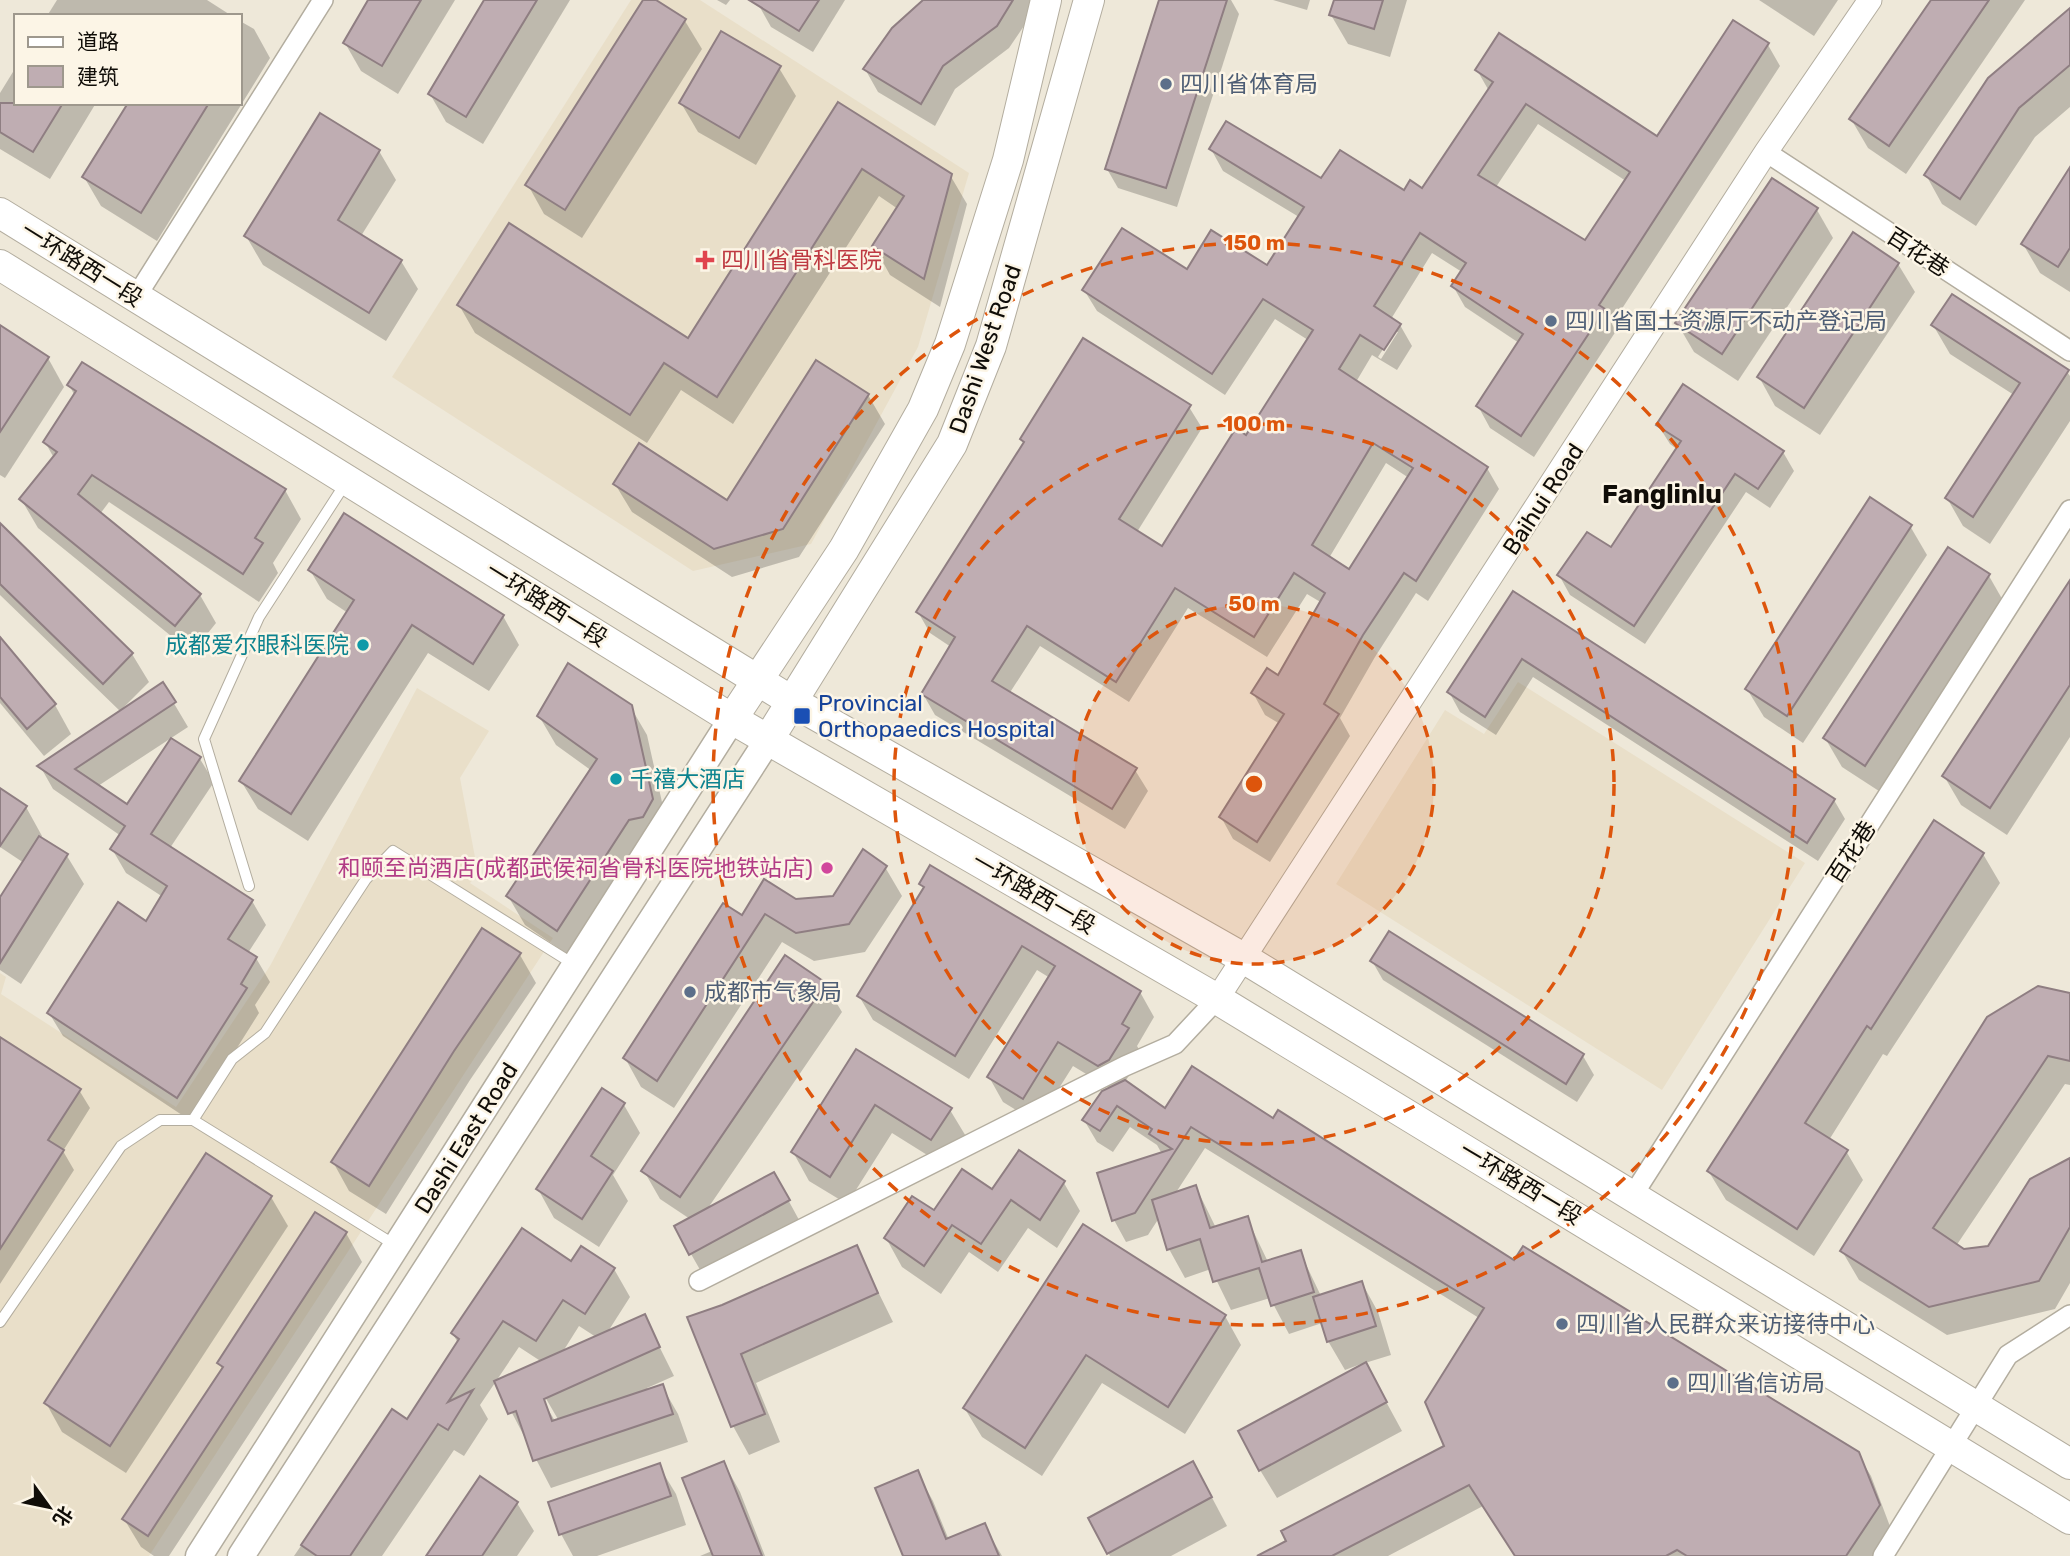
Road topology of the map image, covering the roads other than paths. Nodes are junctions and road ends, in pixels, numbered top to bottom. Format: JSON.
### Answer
{"nodes":[{"id":1,"x":323,"y":0,"type":"edge"},
{"id":2,"x":1046,"y":0,"type":"edge"},
{"id":3,"x":1089,"y":0,"type":"edge"},
{"id":4,"x":1870,"y":0,"type":"edge"},
{"id":5,"x":1766,"y":152,"type":"junction"},
{"id":6,"x":0,"y":213,"type":"edge"},
{"id":7,"x":0,"y":264,"type":"edge"},
{"id":8,"x":136,"y":297,"type":"junction"},
{"id":9,"x":2070,"y":351,"type":"edge"},
{"id":10,"x":348,"y":480,"type":"junction"},
{"id":11,"x":2070,"y":510,"type":"edge"},
{"id":12,"x":758,"y":680,"type":"junction"},
{"id":13,"x":793,"y":702,"type":"junction"},
{"id":14,"x":733,"y":719,"type":"junction"},
{"id":15,"x":768,"y":740,"type":"junction"},
{"id":16,"x":249,"y":886,"type":"dead end"},
{"id":17,"x":1245,"y":959,"type":"junction"},
{"id":18,"x":575,"y":965,"type":"junction"},
{"id":19,"x":1217,"y":999,"type":"junction"},
{"id":20,"x":193,"y":1120,"type":"junction"},
{"id":21,"x":1633,"y":1195,"type":"junction"},
{"id":22,"x":397,"y":1247,"type":"junction"},
{"id":23,"x":699,"y":1281,"type":"dead end"},
{"id":24,"x":2070,"y":1315,"type":"edge"},
{"id":25,"x":0,"y":1322,"type":"edge"},
{"id":26,"x":1975,"y":1405,"type":"junction"},
{"id":27,"x":1950,"y":1444,"type":"junction"},
{"id":28,"x":2070,"y":1464,"type":"edge"},
{"id":29,"x":2070,"y":1519,"type":"edge"},
{"id":30,"x":199,"y":1556,"type":"edge"},
{"id":31,"x":241,"y":1556,"type":"edge"},
{"id":32,"x":1883,"y":1556,"type":"edge"}],
"edges":[{"from":1,"to":8,"type":"street"},
{"from":2,"to":12,"type":"main road","name":"Dashi West Road"},
{"from":3,"to":13,"type":"main road","name":"Dashi West Road"},
{"from":4,"to":5,"type":"street","name":"Baihui Road"},
{"from":5,"to":9,"type":"street","name":"百花巷"},
{"from":5,"to":17,"type":"street","name":"Baihui Road"},
{"from":6,"to":8,"type":"main road","name":"一环路西一段"},
{"from":7,"to":10,"type":"main road","name":"一环路西一段"},
{"from":8,"to":12,"type":"main road","name":"一环路西一段"},
{"from":10,"to":14,"type":"main road","name":"一环路西一段"},
{"from":10,"to":16,"type":"lane"},
{"from":11,"to":21,"type":"street","name":"百花巷"},
{"from":12,"to":13,"type":"main road","name":"一环路西一段"},
{"from":12,"to":14,"type":"main road","name":"Dashi West Road"},
{"from":13,"to":15,"type":"main road","name":"Dashi West Road"},
{"from":13,"to":17,"type":"main road","name":"一环路西一段"},
{"from":14,"to":15,"type":"main road","name":"一环路西一段"},
{"from":14,"to":18,"type":"main road","name":"Dashi East Road"},
{"from":15,"to":19,"type":"main road","name":"一环路西一段"},
{"from":15,"to":31,"type":"main road","name":"Dashi East Road"},
{"from":17,"to":19,"type":"street","name":"Baihui Road"},
{"from":17,"to":21,"type":"main road","name":"一环路西一段"},
{"from":18,"to":20,"type":"lane"},
{"from":18,"to":22,"type":"main road","name":"Dashi East Road"},
{"from":19,"to":23,"type":"street"},
{"from":19,"to":27,"type":"main road","name":"一环路西一段"},
{"from":20,"to":22,"type":"lane"},
{"from":20,"to":25,"type":"lane"},
{"from":21,"to":26,"type":"main road","name":"一环路西一段"},
{"from":22,"to":30,"type":"main road","name":"Dashi East Road"},
{"from":24,"to":26,"type":"street"},
{"from":26,"to":27,"type":"street"},
{"from":26,"to":28,"type":"main road","name":"一环路西一段"},
{"from":27,"to":29,"type":"main road","name":"一环路西一段"},
{"from":27,"to":32,"type":"street"}]}
